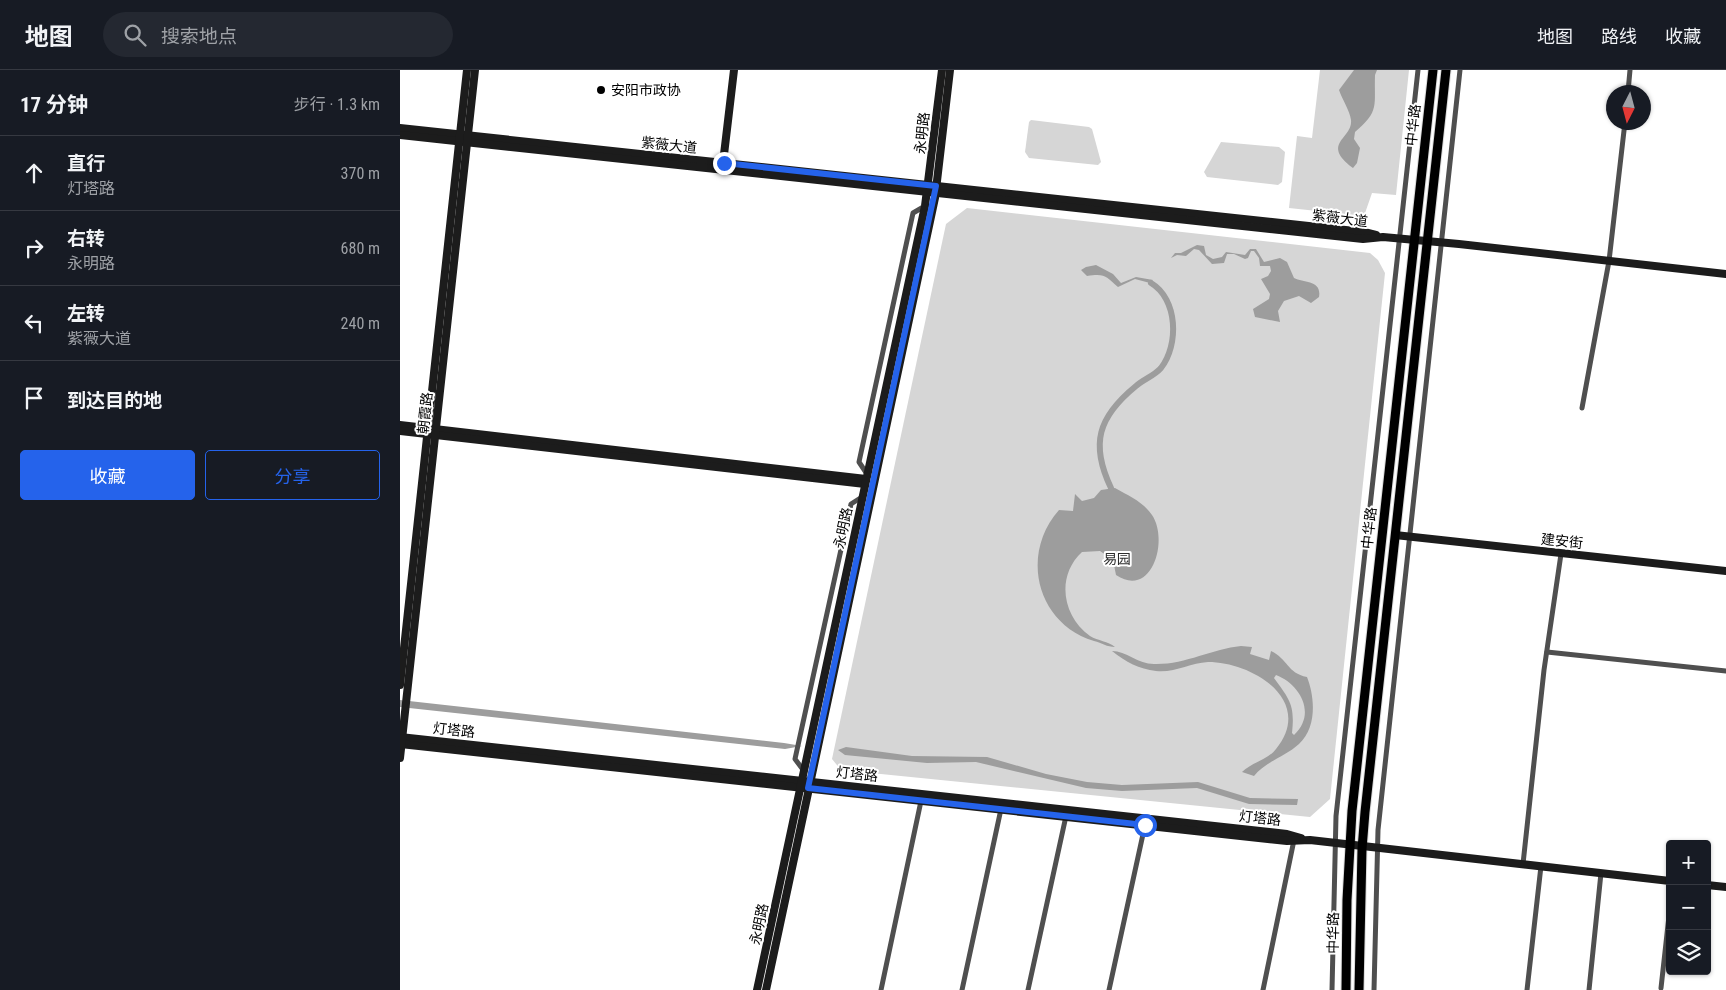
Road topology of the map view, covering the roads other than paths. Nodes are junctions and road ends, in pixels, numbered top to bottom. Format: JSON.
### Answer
{"nodes":[{"id":1,"x":467,"y":70,"type":"edge"},
{"id":2,"x":475,"y":70,"type":"edge"},
{"id":3,"x":734,"y":70,"type":"edge"},
{"id":4,"x":942,"y":70,"type":"edge"},
{"id":5,"x":950,"y":70,"type":"edge"},
{"id":6,"x":1418,"y":70,"type":"edge"},
{"id":7,"x":1433,"y":70,"type":"edge"},
{"id":8,"x":1446,"y":70,"type":"edge"},
{"id":9,"x":1460,"y":70,"type":"edge"},
{"id":10,"x":1630,"y":70,"type":"edge"},
{"id":11,"x":1629,"y":85,"type":"edge"},
{"id":12,"x":400,"y":128,"type":"edge"},
{"id":13,"x":1623,"y":130,"type":"edge"},
{"id":14,"x":400,"y":135,"type":"edge"},
{"id":15,"x":464,"y":138,"type":"junction"},
{"id":16,"x":724,"y":163,"type":"junction"},
{"id":17,"x":932,"y":189,"type":"junction"},
{"id":18,"x":1400,"y":239,"type":"junction"},
{"id":19,"x":1414,"y":240,"type":"junction"},
{"id":20,"x":1427,"y":242,"type":"junction"},
{"id":21,"x":1441,"y":243,"type":"junction"},
{"id":22,"x":1609,"y":261,"type":"junction"},
{"id":23,"x":1726,"y":274,"type":"edge"},
{"id":24,"x":1582,"y":408,"type":"dead end"},
{"id":25,"x":400,"y":426,"type":"edge"},
{"id":26,"x":400,"y":431,"type":"edge"},
{"id":27,"x":432,"y":432,"type":"junction"},
{"id":28,"x":866,"y":479,"type":"junction"},
{"id":29,"x":1395,"y":536,"type":"junction"},
{"id":30,"x":1409,"y":537,"type":"junction"},
{"id":31,"x":1562,"y":554,"type":"junction"},
{"id":32,"x":1726,"y":571,"type":"edge"},
{"id":33,"x":1547,"y":652,"type":"junction"},
{"id":34,"x":1726,"y":671,"type":"edge"},
{"id":35,"x":400,"y":685,"type":"edge"},
{"id":36,"x":401,"y":740,"type":"edge"},
{"id":37,"x":400,"y":758,"type":"edge"},
{"id":38,"x":805,"y":785,"type":"junction"},
{"id":39,"x":921,"y":801,"type":"junction"},
{"id":40,"x":1000,"y":809,"type":"junction"},
{"id":41,"x":1066,"y":816,"type":"junction"},
{"id":42,"x":1145,"y":825,"type":"junction"},
{"id":43,"x":1294,"y":840,"type":"junction"},
{"id":44,"x":1310,"y":840,"type":"junction"},
{"id":45,"x":1335,"y":843,"type":"junction"},
{"id":46,"x":1349,"y":844,"type":"junction"},
{"id":47,"x":1362,"y":846,"type":"junction"},
{"id":48,"x":1377,"y":848,"type":"junction"},
{"id":49,"x":1523,"y":864,"type":"junction"},
{"id":50,"x":1541,"y":866,"type":"junction"},
{"id":51,"x":1601,"y":873,"type":"junction"},
{"id":52,"x":1666,"y":881,"type":"edge"},
{"id":53,"x":1711,"y":885,"type":"edge"},
{"id":54,"x":1726,"y":887,"type":"edge"},
{"id":55,"x":1667,"y":930,"type":"edge"},
{"id":56,"x":1661,"y":988,"type":"dead end"},
{"id":57,"x":758,"y":990,"type":"edge"},
{"id":58,"x":766,"y":990,"type":"edge"},
{"id":59,"x":880,"y":990,"type":"edge"},
{"id":60,"x":962,"y":990,"type":"edge"},
{"id":61,"x":1028,"y":990,"type":"edge"},
{"id":62,"x":1109,"y":990,"type":"edge"},
{"id":63,"x":1263,"y":990,"type":"edge"},
{"id":64,"x":1332,"y":990,"type":"edge"},
{"id":65,"x":1346,"y":990,"type":"edge"},
{"id":66,"x":1359,"y":990,"type":"edge"},
{"id":67,"x":1374,"y":990,"type":"edge"},
{"id":68,"x":1527,"y":990,"type":"edge"},
{"id":69,"x":1589,"y":990,"type":"edge"}],
"edges":[{"from":1,"to":15,"type":"street","name":"朝霞路"},
{"from":2,"to":15,"type":"street","name":"朝霞路"},
{"from":3,"to":16,"type":"street"},
{"from":4,"to":17,"type":"street","name":"永明路"},
{"from":5,"to":17,"type":"street","name":"永明路"},
{"from":6,"to":18,"type":"street"},
{"from":7,"to":19,"type":"highway","name":"中华路"},
{"from":8,"to":20,"type":"highway","name":"中华路"},
{"from":9,"to":21,"type":"street"},
{"from":10,"to":11,"type":"street"},
{"from":12,"to":15,"type":"street","name":"紫薇大道"},
{"from":13,"to":22,"type":"street"},
{"from":14,"to":15,"type":"street","name":"紫薇大道"},
{"from":15,"to":16,"type":"street","name":"紫薇大道"},
{"from":15,"to":17,"type":"street","name":"紫薇大道"},
{"from":15,"to":27,"type":"street","name":"朝霞路"},
{"from":16,"to":17,"type":"street","name":"紫薇大道"},
{"from":17,"to":18,"type":"street","name":"紫薇大道"},
{"from":17,"to":28,"type":"street","name":"永明路"},
{"from":17,"to":38,"type":"street","name":"永明路"},
{"from":18,"to":19,"type":"street","name":"紫薇大道"},
{"from":18,"to":45,"type":"street"},
{"from":19,"to":20,"type":"street","name":"紫薇大道"},
{"from":19,"to":46,"type":"highway","name":"中华路"},
{"from":20,"to":21,"type":"street","name":"紫薇大道"},
{"from":20,"to":29,"type":"highway","name":"中华路"},
{"from":21,"to":22,"type":"street","name":"紫薇大道"},
{"from":21,"to":30,"type":"street"},
{"from":22,"to":23,"type":"street","name":"紫薇大道"},
{"from":22,"to":24,"type":"street"},
{"from":25,"to":27,"type":"street"},
{"from":26,"to":27,"type":"street"},
{"from":27,"to":28,"type":"street"},
{"from":27,"to":35,"type":"street","name":"朝霞路"},
{"from":27,"to":36,"type":"street","name":"朝霞路"},
{"from":28,"to":38,"type":"street","name":"永明路"},
{"from":29,"to":30,"type":"street","name":"建安街"},
{"from":29,"to":47,"type":"highway","name":"中华路"},
{"from":30,"to":31,"type":"street","name":"建安街"},
{"from":30,"to":48,"type":"street"},
{"from":31,"to":32,"type":"street","name":"建安街"},
{"from":31,"to":33,"type":"street"},
{"from":33,"to":34,"type":"street"},
{"from":33,"to":49,"type":"street"},
{"from":36,"to":37,"type":"street","name":"朝霞路"},
{"from":36,"to":38,"type":"street","name":"灯塔路"},
{"from":38,"to":39,"type":"street","name":"灯塔路"},
{"from":38,"to":44,"type":"street","name":"灯塔路"},
{"from":38,"to":57,"type":"street","name":"永明路"},
{"from":38,"to":58,"type":"street","name":"永明路"},
{"from":39,"to":40,"type":"street","name":"灯塔路"},
{"from":39,"to":59,"type":"street"},
{"from":40,"to":41,"type":"street","name":"灯塔路"},
{"from":40,"to":60,"type":"street"},
{"from":41,"to":42,"type":"street","name":"灯塔路"},
{"from":41,"to":61,"type":"street"},
{"from":42,"to":43,"type":"street","name":"灯塔路"},
{"from":42,"to":62,"type":"street"},
{"from":43,"to":44,"type":"street","name":"灯塔路"},
{"from":43,"to":63,"type":"street"},
{"from":44,"to":45,"type":"street","name":"灯塔路"},
{"from":45,"to":46,"type":"street","name":"灯塔路"},
{"from":45,"to":64,"type":"street"},
{"from":46,"to":47,"type":"street","name":"灯塔路"},
{"from":46,"to":65,"type":"highway","name":"中华路"},
{"from":47,"to":48,"type":"street","name":"灯塔路"},
{"from":47,"to":66,"type":"highway","name":"中华路"},
{"from":48,"to":49,"type":"street","name":"灯塔路"},
{"from":48,"to":67,"type":"street"},
{"from":49,"to":50,"type":"street","name":"灯塔路"},
{"from":50,"to":51,"type":"street","name":"灯塔路"},
{"from":50,"to":68,"type":"street"},
{"from":51,"to":52,"type":"street","name":"灯塔路"},
{"from":51,"to":69,"type":"street"},
{"from":53,"to":54,"type":"street"},
{"from":55,"to":56,"type":"street"}]}
